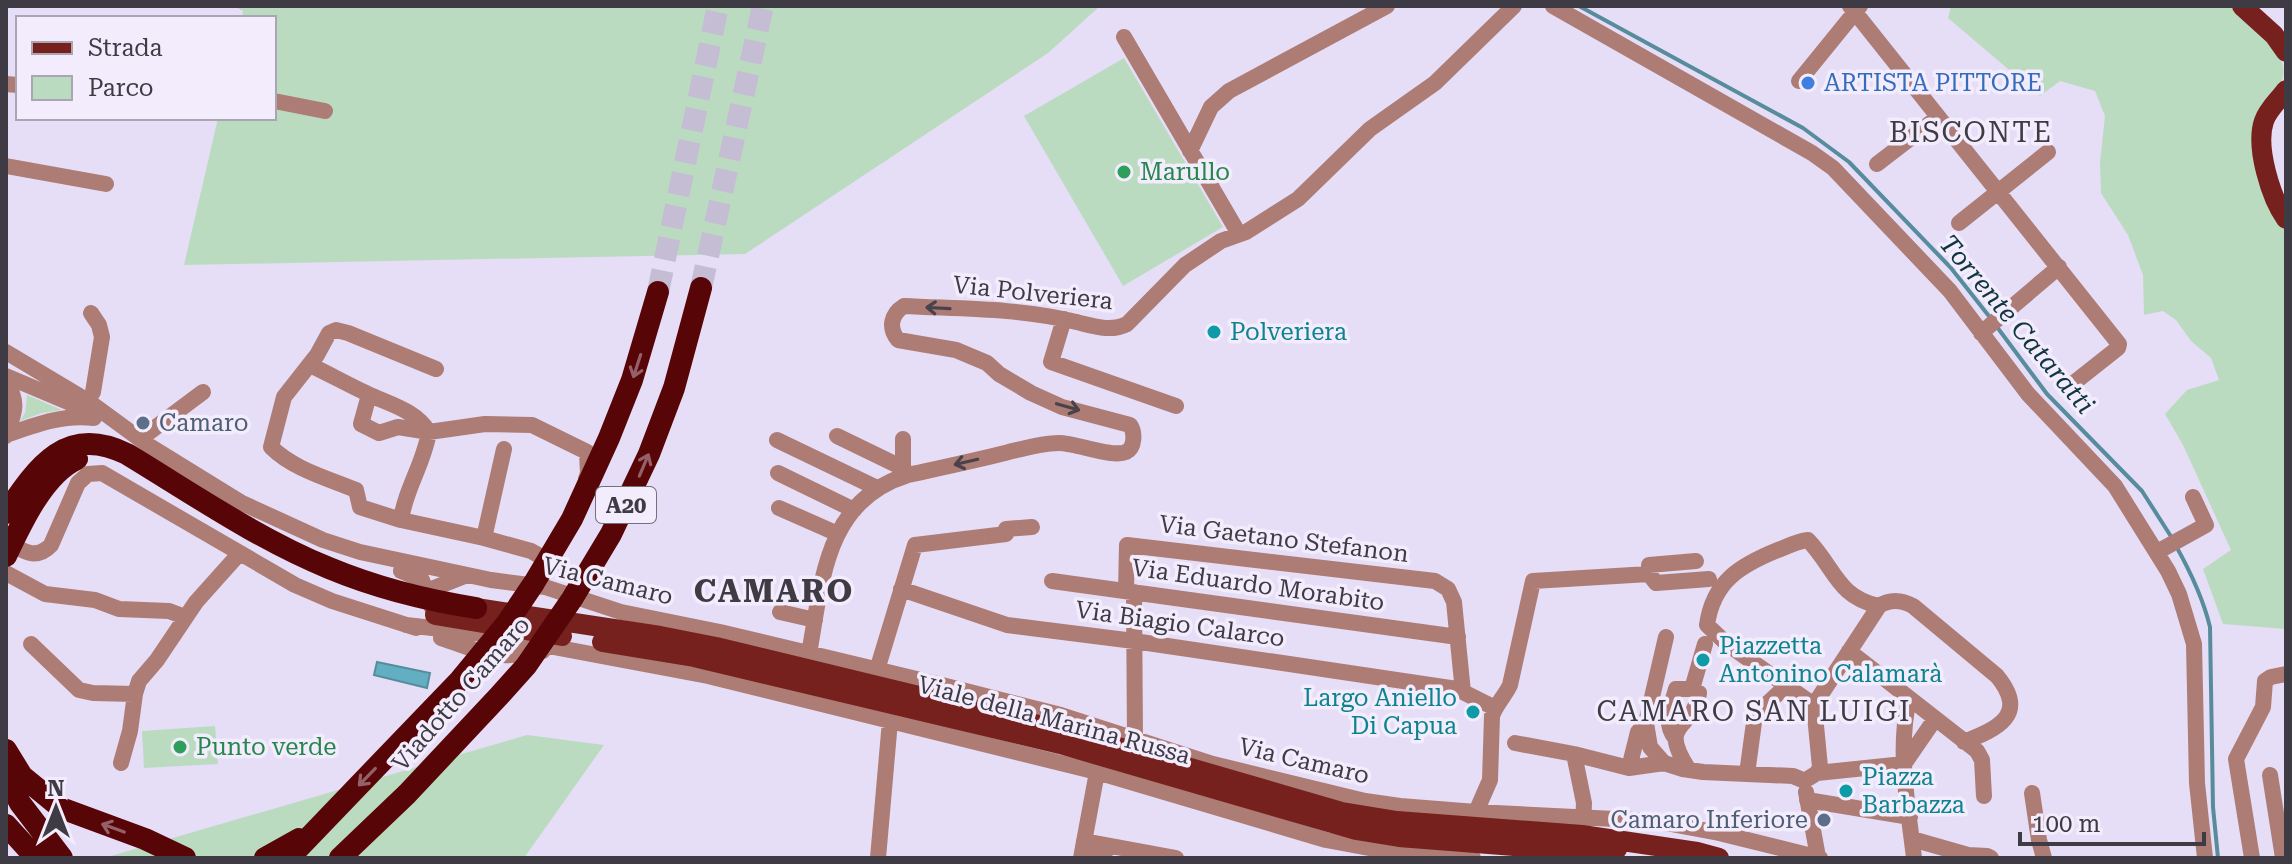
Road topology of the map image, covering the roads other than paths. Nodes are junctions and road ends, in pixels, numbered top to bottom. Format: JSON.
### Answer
{"nodes":[{"id":1,"x":1387,"y":6,"type":"edge"},
{"id":2,"x":1514,"y":6,"type":"edge"},
{"id":3,"x":1553,"y":6,"type":"edge"},
{"id":4,"x":2242,"y":6,"type":"edge"},
{"id":5,"x":1855,"y":8,"type":"edge"},
{"id":6,"x":1124,"y":37,"type":"dead end"},
{"id":7,"x":2286,"y":52,"type":"edge"},
{"id":8,"x":1799,"y":81,"type":"dead end"},
{"id":9,"x":2286,"y":90,"type":"edge"},
{"id":10,"x":276,"y":101,"type":"edge"},
{"id":11,"x":325,"y":111,"type":"dead end"},
{"id":12,"x":1938,"y":117,"type":"junction"},
{"id":13,"x":1190,"y":151,"type":"junction"},
{"id":14,"x":2048,"y":152,"type":"dead end"},
{"id":15,"x":1877,"y":164,"type":"dead end"},
{"id":16,"x":6,"y":166,"type":"edge"},
{"id":17,"x":106,"y":184,"type":"dead end"},
{"id":18,"x":1999,"y":193,"type":"junction"},
{"id":19,"x":2286,"y":219,"type":"edge"},
{"id":20,"x":1959,"y":223,"type":"dead end"},
{"id":21,"x":1239,"y":234,"type":"junction"},
{"id":22,"x":2059,"y":267,"type":"junction"},
{"id":23,"x":701,"y":288,"type":"tunnel mouth"},
{"id":24,"x":658,"y":292,"type":"tunnel mouth"},
{"id":25,"x":91,"y":313,"type":"dead end"},
{"id":26,"x":1064,"y":319,"type":"junction"},
{"id":27,"x":1990,"y":325,"type":"junction"},
{"id":28,"x":6,"y":352,"type":"edge"},
{"id":29,"x":25,"y":363,"type":"junction"},
{"id":30,"x":310,"y":365,"type":"junction"},
{"id":31,"x":436,"y":369,"type":"dead end"},
{"id":32,"x":10,"y":380,"type":"edge"},
{"id":33,"x":2075,"y":382,"type":"dead end"},
{"id":34,"x":203,"y":392,"type":"dead end"},
{"id":35,"x":369,"y":395,"type":"junction"},
{"id":36,"x":1176,"y":406,"type":"dead end"},
{"id":37,"x":84,"y":409,"type":"junction"},
{"id":38,"x":429,"y":432,"type":"junction"},
{"id":39,"x":6,"y":436,"type":"edge"},
{"id":40,"x":837,"y":436,"type":"dead end"},
{"id":41,"x":140,"y":439,"type":"junction"},
{"id":42,"x":903,"y":439,"type":"dead end"},
{"id":43,"x":777,"y":440,"type":"dead end"},
{"id":44,"x":504,"y":449,"type":"dead end"},
{"id":45,"x":906,"y":471,"type":"junction"},
{"id":46,"x":778,"y":473,"type":"dead end"},
{"id":47,"x":877,"y":488,"type":"junction"},
{"id":48,"x":30,"y":494,"type":"junction"},
{"id":49,"x":2193,"y":497,"type":"dead end"},
{"id":50,"x":779,"y":508,"type":"dead end"},
{"id":51,"x":854,"y":510,"type":"junction"},
{"id":52,"x":6,"y":513,"type":"edge"},
{"id":53,"x":401,"y":520,"type":"junction"},
{"id":54,"x":1032,"y":527,"type":"dead end"},
{"id":55,"x":838,"y":534,"type":"junction"},
{"id":56,"x":484,"y":538,"type":"junction"},
{"id":57,"x":6,"y":541,"type":"edge"},
{"id":58,"x":2162,"y":549,"type":"junction"},
{"id":59,"x":360,"y":552,"type":"junction"},
{"id":60,"x":239,"y":554,"type":"junction"},
{"id":61,"x":6,"y":556,"type":"edge"},
{"id":62,"x":1696,"y":561,"type":"dead end"},
{"id":63,"x":6,"y":573,"type":"edge"},
{"id":64,"x":1649,"y":574,"type":"junction"},
{"id":65,"x":460,"y":576,"type":"junction"},
{"id":66,"x":1709,"y":579,"type":"dead end"},
{"id":67,"x":491,"y":580,"type":"junction"},
{"id":68,"x":1052,"y":581,"type":"dead end"},
{"id":69,"x":901,"y":589,"type":"junction"},
{"id":70,"x":1130,"y":591,"type":"junction"},
{"id":71,"x":467,"y":603,"type":"junction"},
{"id":72,"x":1879,"y":606,"type":"junction"},
{"id":73,"x":432,"y":612,"type":"junction"},
{"id":74,"x":780,"y":612,"type":"dead end"},
{"id":75,"x":185,"y":617,"type":"junction"},
{"id":76,"x":815,"y":620,"type":"junction"},
{"id":77,"x":1458,"y":637,"type":"junction"},
{"id":78,"x":1666,"y":637,"type":"dead end"},
{"id":79,"x":1134,"y":641,"type":"junction"},
{"id":80,"x":31,"y":644,"type":"dead end"},
{"id":81,"x":1705,"y":644,"type":"dead end"},
{"id":82,"x":1849,"y":651,"type":"junction"},
{"id":83,"x":809,"y":654,"type":"junction"},
{"id":84,"x":877,"y":670,"type":"junction"},
{"id":85,"x":2286,"y":674,"type":"edge"},
{"id":86,"x":1460,"y":687,"type":"junction"},
{"id":87,"x":1785,"y":687,"type":"junction"},
{"id":88,"x":135,"y":694,"type":"junction"},
{"id":89,"x":1909,"y":699,"type":"junction"},
{"id":90,"x":1814,"y":705,"type":"junction"},
{"id":91,"x":1495,"y":708,"type":"junction"},
{"id":92,"x":1935,"y":719,"type":"junction"},
{"id":93,"x":890,"y":721,"type":"junction"},
{"id":94,"x":1646,"y":723,"type":"junction"},
{"id":95,"x":1135,"y":741,"type":"junction"},
{"id":96,"x":1964,"y":742,"type":"junction"},
{"id":97,"x":1515,"y":743,"type":"dead end"},
{"id":98,"x":6,"y":750,"type":"edge"},
{"id":99,"x":1574,"y":754,"type":"junction"},
{"id":100,"x":121,"y":763,"type":"dead end"},
{"id":101,"x":1664,"y":763,"type":"junction"},
{"id":102,"x":1904,"y":764,"type":"junction"},
{"id":103,"x":1629,"y":768,"type":"junction"},
{"id":104,"x":1689,"y":770,"type":"junction"},
{"id":105,"x":1097,"y":772,"type":"junction"},
{"id":106,"x":1747,"y":774,"type":"junction"},
{"id":107,"x":2270,"y":775,"type":"dead end"},
{"id":108,"x":6,"y":777,"type":"edge"},
{"id":109,"x":1811,"y":777,"type":"junction"},
{"id":110,"x":2032,"y":793,"type":"dead end"},
{"id":111,"x":1984,"y":796,"type":"dead end"},
{"id":112,"x":1807,"y":800,"type":"junction"},
{"id":113,"x":1476,"y":812,"type":"junction"},
{"id":114,"x":1910,"y":817,"type":"junction"},
{"id":115,"x":6,"y":825,"type":"edge"},
{"id":116,"x":317,"y":829,"type":"junction"},
{"id":117,"x":1912,"y":839,"type":"junction"},
{"id":118,"x":1579,"y":840,"type":"edge"},
{"id":119,"x":1082,"y":851,"type":"edge"},
{"id":120,"x":348,"y":856,"type":"edge"},
{"id":121,"x":1967,"y":856,"type":"edge"},
{"id":122,"x":36,"y":858,"type":"edge"},
{"id":123,"x":62,"y":858,"type":"edge"},
{"id":124,"x":185,"y":858,"type":"edge"},
{"id":125,"x":265,"y":858,"type":"edge"},
{"id":126,"x":289,"y":858,"type":"edge"},
{"id":127,"x":878,"y":858,"type":"edge"},
{"id":128,"x":1105,"y":858,"type":"edge"},
{"id":129,"x":1176,"y":858,"type":"edge"},
{"id":130,"x":1473,"y":858,"type":"edge"},
{"id":131,"x":1719,"y":858,"type":"edge"},
{"id":132,"x":1819,"y":858,"type":"edge"},
{"id":133,"x":1914,"y":858,"type":"edge"},
{"id":134,"x":1991,"y":858,"type":"edge"},
{"id":135,"x":2044,"y":858,"type":"edge"},
{"id":136,"x":2205,"y":858,"type":"edge"},
{"id":137,"x":2252,"y":858,"type":"edge"},
{"id":138,"x":2283,"y":858,"type":"edge"}],
"edges":[{"from":1,"to":13,"type":"street"},
{"from":2,"to":21,"type":"street","name":"Via Polveriera"},
{"from":3,"to":27,"type":"street"},
{"from":4,"to":7,"type":"main road"},
{"from":5,"to":8,"type":"street"},
{"from":5,"to":12,"type":"street"},
{"from":6,"to":13,"type":"street"},
{"from":9,"to":19,"type":"main road"},
{"from":10,"to":11,"type":"street"},
{"from":12,"to":15,"type":"street"},
{"from":12,"to":18,"type":"street"},
{"from":13,"to":21,"type":"street"},
{"from":14,"to":18,"type":"street"},
{"from":16,"to":17,"type":"street"},
{"from":18,"to":20,"type":"street"},
{"from":18,"to":22,"type":"street"},
{"from":21,"to":26,"type":"street","name":"Via Polveriera"},
{"from":22,"to":27,"type":"street"},
{"from":22,"to":33,"type":"street"},
{"from":120,"to":23,"type":"highway","name":"Viadotto Camaro","number":"A20","one_way":true},
{"from":24,"to":116,"type":"highway","name":"Viadotto Camaro","number":"A20","one_way":true},
{"from":25,"to":37,"type":"street"},
{"from":26,"to":36,"type":"street"},
{"from":26,"to":45,"type":"street","name":"Via Polveriera","one_way":true},
{"from":27,"to":58,"type":"street"},
{"from":28,"to":29,"type":"street"},
{"from":29,"to":32,"type":"street"},
{"from":29,"to":37,"type":"street"},
{"from":30,"to":31,"type":"street"},
{"from":30,"to":35,"type":"street"},
{"from":30,"to":53,"type":"street"},
{"from":32,"to":37,"type":"street"},
{"from":32,"to":39,"type":"street"},
{"from":34,"to":41,"type":"street"},
{"from":35,"to":38,"type":"street"},
{"from":35,"to":38,"type":"street"},
{"from":37,"to":39,"type":"street"},
{"from":37,"to":41,"type":"street","name":"Via Camaro"},
{"from":38,"to":53,"type":"street"},
{"from":38,"to":56,"type":"street"},
{"from":40,"to":45,"type":"street"},
{"from":41,"to":59,"type":"street","name":"Via Camaro"},
{"from":42,"to":45,"type":"street"},
{"from":43,"to":47,"type":"street"},
{"from":44,"to":56,"type":"street"},
{"from":45,"to":47,"type":"street","name":"Via Polveriera"},
{"from":46,"to":51,"type":"street"},
{"from":47,"to":51,"type":"street","name":"Via Polveriera"},
{"from":48,"to":52,"type":"highway"},
{"from":48,"to":61,"type":"highway"},
{"from":48,"to":73,"type":"highway"},
{"from":49,"to":58,"type":"street"},
{"from":50,"to":55,"type":"street"},
{"from":51,"to":55,"type":"street","name":"Via Polveriera"},
{"from":53,"to":56,"type":"street"},
{"from":54,"to":69,"type":"street"},
{"from":55,"to":76,"type":"street","name":"Via Polveriera"},
{"from":57,"to":60,"type":"street"},
{"from":58,"to":136,"type":"street"},
{"from":59,"to":65,"type":"street","name":"Via Camaro"},
{"from":59,"to":73,"type":"street"},
{"from":60,"to":73,"type":"street"},
{"from":60,"to":75,"type":"street"},
{"from":62,"to":64,"type":"street"},
{"from":63,"to":75,"type":"street"},
{"from":64,"to":66,"type":"street"},
{"from":64,"to":91,"type":"street"},
{"from":65,"to":67,"type":"street","name":"Via Camaro"},
{"from":65,"to":71,"type":"street"},
{"from":65,"to":73,"type":"street"},
{"from":67,"to":71,"type":"street"},
{"from":67,"to":83,"type":"street","name":"Via Camaro"},
{"from":68,"to":70,"type":"street","name":"Via Eduardo Morabito"},
{"from":69,"to":79,"type":"street","name":"Via Biagio Calarco"},
{"from":69,"to":84,"type":"street"},
{"from":70,"to":77,"type":"street","name":"Via Eduardo Morabito"},
{"from":70,"to":77,"type":"street","name":"Via Gaetano Stefanon"},
{"from":70,"to":79,"type":"street"},
{"from":71,"to":73,"type":"highway"},
{"from":71,"to":118,"type":"main road","name":"Viale della Marina Russa"},
{"from":72,"to":82,"type":"street"},
{"from":72,"to":87,"type":"street"},
{"from":72,"to":96,"type":"street"},
{"from":73,"to":93,"type":"street"},
{"from":73,"to":118,"type":"main road","name":"Viale della Marina Russa"},
{"from":74,"to":76,"type":"street"},
{"from":75,"to":88,"type":"street"},
{"from":76,"to":83,"type":"street","name":"Via Polveriera"},
{"from":77,"to":86,"type":"street"},
{"from":78,"to":94,"type":"street"},
{"from":79,"to":86,"type":"street","name":"Via Biagio Calarco"},
{"from":79,"to":95,"type":"street"},
{"from":80,"to":88,"type":"street"},
{"from":81,"to":104,"type":"street"},
{"from":82,"to":89,"type":"street"},
{"from":82,"to":90,"type":"street"},
{"from":83,"to":84,"type":"street","name":"Via Camaro"},
{"from":84,"to":95,"type":"street","name":"Via Camaro"},
{"from":85,"to":137,"type":"street"},
{"from":86,"to":91,"type":"street","name":"Via Biagio Calarco"},
{"from":87,"to":90,"type":"street"},
{"from":87,"to":106,"type":"street"},
{"from":88,"to":100,"type":"street"},
{"from":89,"to":92,"type":"street"},
{"from":89,"to":102,"type":"street"},
{"from":90,"to":109,"type":"street"},
{"from":91,"to":113,"type":"street"},
{"from":92,"to":96,"type":"street"},
{"from":92,"to":102,"type":"street"},
{"from":93,"to":105,"type":"street"},
{"from":93,"to":127,"type":"street"},
{"from":94,"to":101,"type":"street"},
{"from":94,"to":103,"type":"street"},
{"from":95,"to":113,"type":"street","name":"Via Camaro"},
{"from":96,"to":111,"type":"street"},
{"from":97,"to":99,"type":"street"},
{"from":124,"to":98,"type":"highway","one_way":true},
{"from":99,"to":103,"type":"street"},
{"from":99,"to":118,"type":"street"},
{"from":101,"to":103,"type":"street"},
{"from":101,"to":104,"type":"street"},
{"from":102,"to":109,"type":"street"},
{"from":102,"to":114,"type":"street"},
{"from":104,"to":106,"type":"street"},
{"from":105,"to":119,"type":"street"},
{"from":105,"to":130,"type":"street"},
{"from":106,"to":109,"type":"street"},
{"from":107,"to":138,"type":"street"},
{"from":108,"to":123,"type":"highway"},
{"from":109,"to":112,"type":"street"},
{"from":110,"to":135,"type":"street"},
{"from":112,"to":114,"type":"street"},
{"from":112,"to":132,"type":"street"},
{"from":113,"to":118,"type":"street","name":"Via Camaro"},
{"from":114,"to":117,"type":"street"},
{"from":115,"to":122,"type":"highway"},
{"from":116,"to":125,"type":"highway"},
{"from":116,"to":126,"type":"highway","number":"A20"},
{"from":117,"to":121,"type":"street"},
{"from":117,"to":133,"type":"street"},
{"from":118,"to":131,"type":"main road","name":"Viale della Marina Russa"},
{"from":118,"to":132,"type":"street","name":"Via Camaro"},
{"from":119,"to":128,"type":"street"},
{"from":119,"to":129,"type":"street"},
{"from":121,"to":134,"type":"street"}]}
